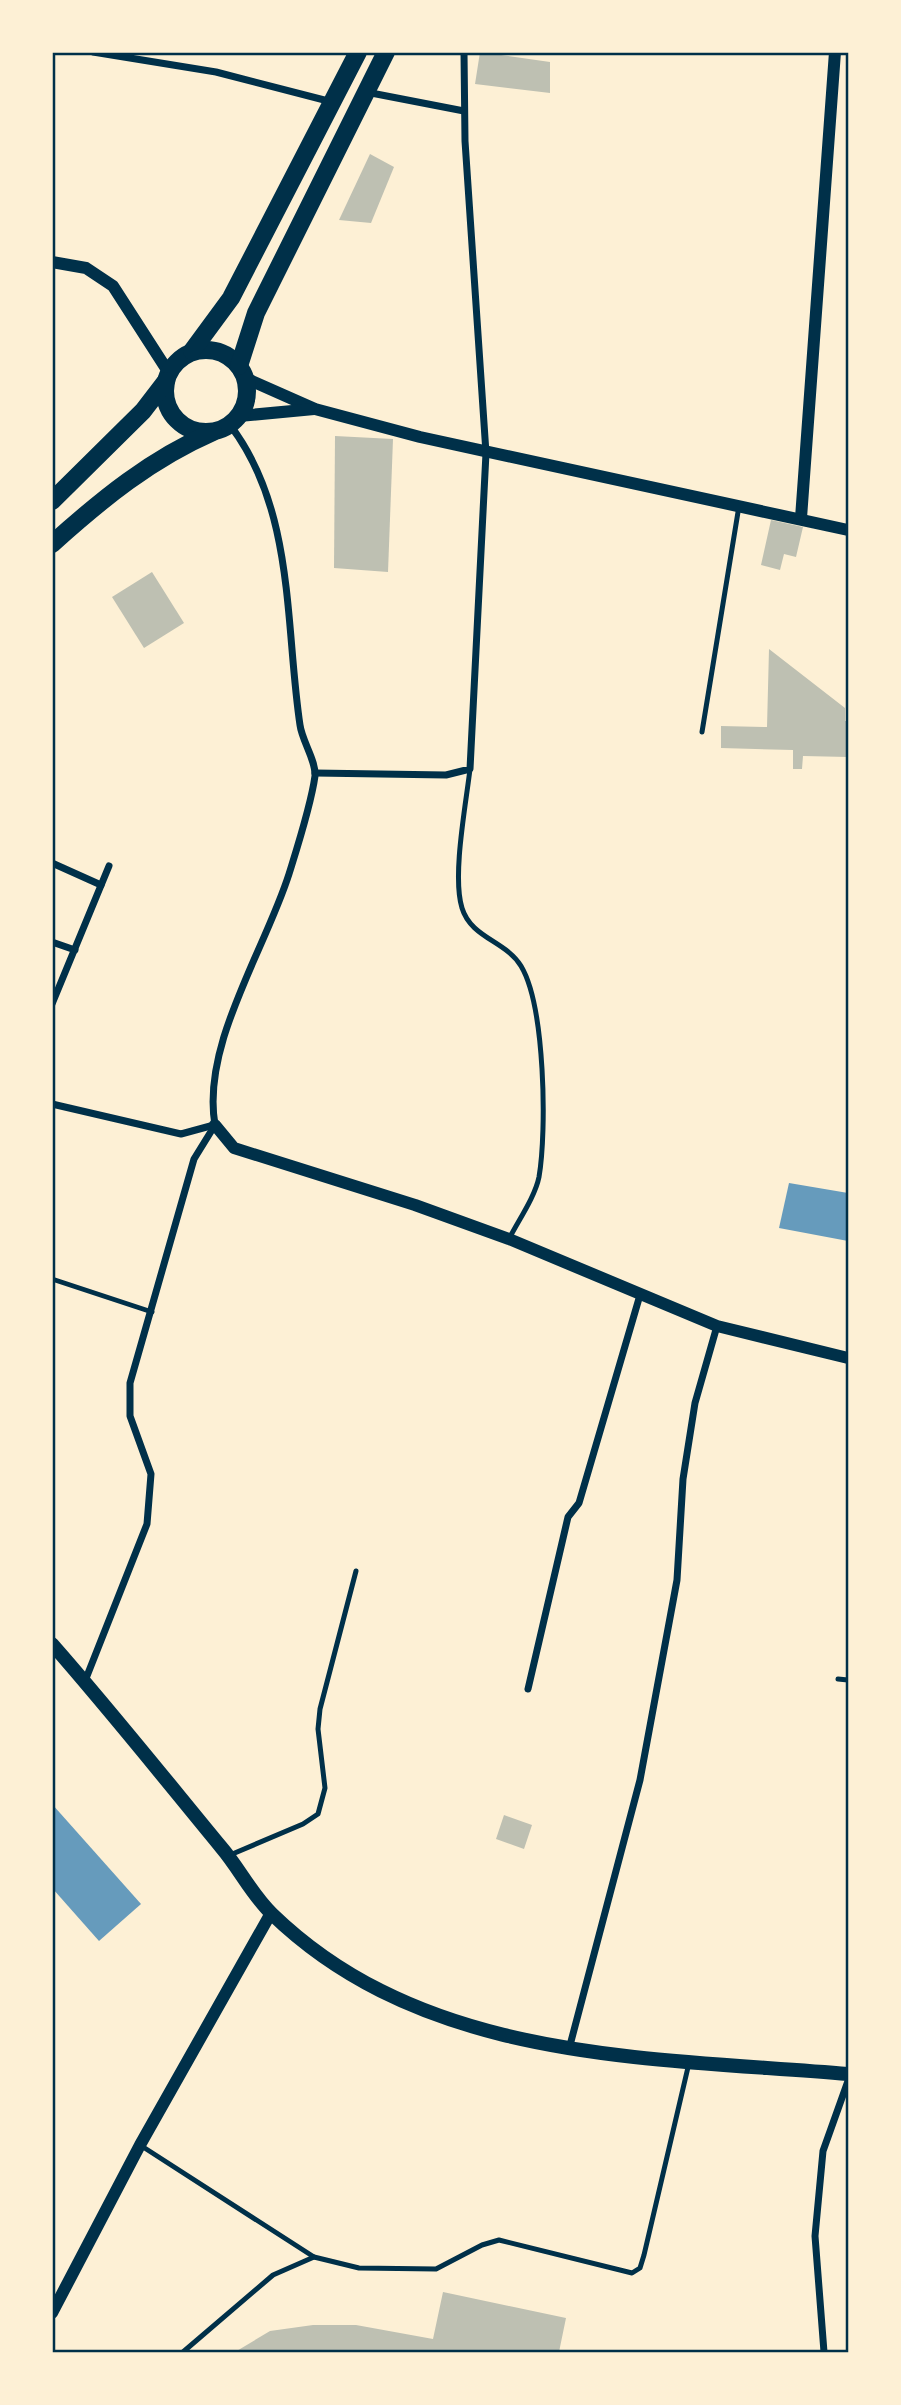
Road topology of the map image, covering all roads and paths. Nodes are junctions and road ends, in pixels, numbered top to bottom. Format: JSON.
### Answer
{"nodes":[{"id":1,"x":93,"y":52,"type":"edge"},
{"id":2,"x":358,"y":52,"type":"edge"},
{"id":3,"x":386,"y":52,"type":"edge"},
{"id":4,"x":464,"y":52,"type":"edge"},
{"id":5,"x":835,"y":52,"type":"edge"},
{"id":6,"x":365,"y":92,"type":"junction"},
{"id":7,"x":332,"y":102,"type":"junction"},
{"id":8,"x":464,"y":111,"type":"junction"},
{"id":9,"x":52,"y":262,"type":"edge"},
{"id":10,"x":192,"y":351,"type":"junction"},
{"id":11,"x":242,"y":372,"type":"junction"},
{"id":12,"x":168,"y":377,"type":"junction"},
{"id":13,"x":315,"y":409,"type":"junction"},
{"id":14,"x":228,"y":424,"type":"junction"},
{"id":15,"x":486,"y":453,"type":"junction"},
{"id":16,"x":52,"y":501,"type":"edge"},
{"id":17,"x":739,"y":506,"type":"junction"},
{"id":18,"x":801,"y":518,"type":"junction"},
{"id":19,"x":849,"y":530,"type":"edge"},
{"id":20,"x":52,"y":544,"type":"edge"},
{"id":21,"x":702,"y":732,"type":"dead end"},
{"id":22,"x":470,"y":769,"type":"junction"},
{"id":23,"x":315,"y":774,"type":"junction"},
{"id":24,"x":52,"y":863,"type":"edge"},
{"id":25,"x":109,"y":866,"type":"dead end"},
{"id":26,"x":102,"y":885,"type":"junction"},
{"id":27,"x":52,"y":942,"type":"edge"},
{"id":28,"x":75,"y":950,"type":"junction"},
{"id":29,"x":52,"y":1004,"type":"edge"},
{"id":30,"x":52,"y":1104,"type":"edge"},
{"id":31,"x":215,"y":1125,"type":"junction"},
{"id":32,"x":509,"y":1239,"type":"junction"},
{"id":33,"x":52,"y":1279,"type":"edge"},
{"id":34,"x":640,"y":1295,"type":"junction"},
{"id":35,"x":152,"y":1312,"type":"junction"},
{"id":36,"x":716,"y":1326,"type":"junction"},
{"id":37,"x":849,"y":1358,"type":"edge"},
{"id":38,"x":356,"y":1571,"type":"dead end"},
{"id":39,"x":52,"y":1644,"type":"edge"},
{"id":40,"x":838,"y":1679,"type":"dead end"},
{"id":41,"x":849,"y":1680,"type":"edge"},
{"id":42,"x":85,"y":1681,"type":"junction"},
{"id":43,"x":528,"y":1689,"type":"dead end"},
{"id":44,"x":229,"y":1855,"type":"junction"},
{"id":45,"x":271,"y":1913,"type":"junction"},
{"id":46,"x":569,"y":2050,"type":"junction"},
{"id":47,"x":690,"y":2060,"type":"junction"},
{"id":48,"x":849,"y":2074,"type":"edge"},
{"id":49,"x":849,"y":2081,"type":"edge"},
{"id":50,"x":139,"y":2145,"type":"junction"},
{"id":51,"x":314,"y":2257,"type":"junction"},
{"id":52,"x":53,"y":2312,"type":"edge"},
{"id":53,"x":183,"y":2353,"type":"edge"},
{"id":54,"x":824,"y":2353,"type":"edge"}],
"edges":[{"from":1,"to":7,"type":"street"},
{"from":2,"to":7,"type":"main road"},
{"from":3,"to":6,"type":"main road"},
{"from":4,"to":8,"type":"street"},
{"from":5,"to":18,"type":"street"},
{"from":6,"to":8,"type":"street"},
{"from":6,"to":11,"type":"main road"},
{"from":7,"to":10,"type":"main road"},
{"from":8,"to":15,"type":"street"},
{"from":9,"to":12,"type":"street"},
{"from":10,"to":11,"type":"main road"},
{"from":10,"to":12,"type":"main road"},
{"from":11,"to":13,"type":"street"},
{"from":11,"to":14,"type":"main road"},
{"from":12,"to":14,"type":"main road"},
{"from":12,"to":16,"type":"main road"},
{"from":13,"to":14,"type":"street"},
{"from":13,"to":15,"type":"street"},
{"from":14,"to":20,"type":"main road"},
{"from":14,"to":23,"type":"street"},
{"from":15,"to":17,"type":"street"},
{"from":15,"to":22,"type":"street"},
{"from":17,"to":18,"type":"street"},
{"from":17,"to":21,"type":"lane"},
{"from":18,"to":19,"type":"street"},
{"from":22,"to":23,"type":"street"},
{"from":22,"to":32,"type":"lane"},
{"from":23,"to":31,"type":"street"},
{"from":24,"to":26,"type":"street"},
{"from":25,"to":26,"type":"street"},
{"from":26,"to":28,"type":"street"},
{"from":27,"to":28,"type":"street"},
{"from":28,"to":29,"type":"street"},
{"from":30,"to":31,"type":"street"},
{"from":31,"to":32,"type":"street"},
{"from":31,"to":35,"type":"street"},
{"from":32,"to":34,"type":"street"},
{"from":33,"to":35,"type":"lane"},
{"from":34,"to":36,"type":"street"},
{"from":34,"to":43,"type":"street"},
{"from":35,"to":42,"type":"street"},
{"from":36,"to":37,"type":"street"},
{"from":36,"to":46,"type":"street"},
{"from":38,"to":44,"type":"lane"},
{"from":39,"to":42,"type":"main road"},
{"from":40,"to":41,"type":"lane"},
{"from":42,"to":44,"type":"main road"},
{"from":44,"to":45,"type":"main road"},
{"from":45,"to":46,"type":"main road"},
{"from":45,"to":50,"type":"street"},
{"from":46,"to":47,"type":"main road"},
{"from":47,"to":48,"type":"main road"},
{"from":47,"to":51,"type":"lane"},
{"from":49,"to":54,"type":"street"},
{"from":50,"to":51,"type":"lane"},
{"from":50,"to":52,"type":"street"},
{"from":51,"to":53,"type":"lane"}]}
